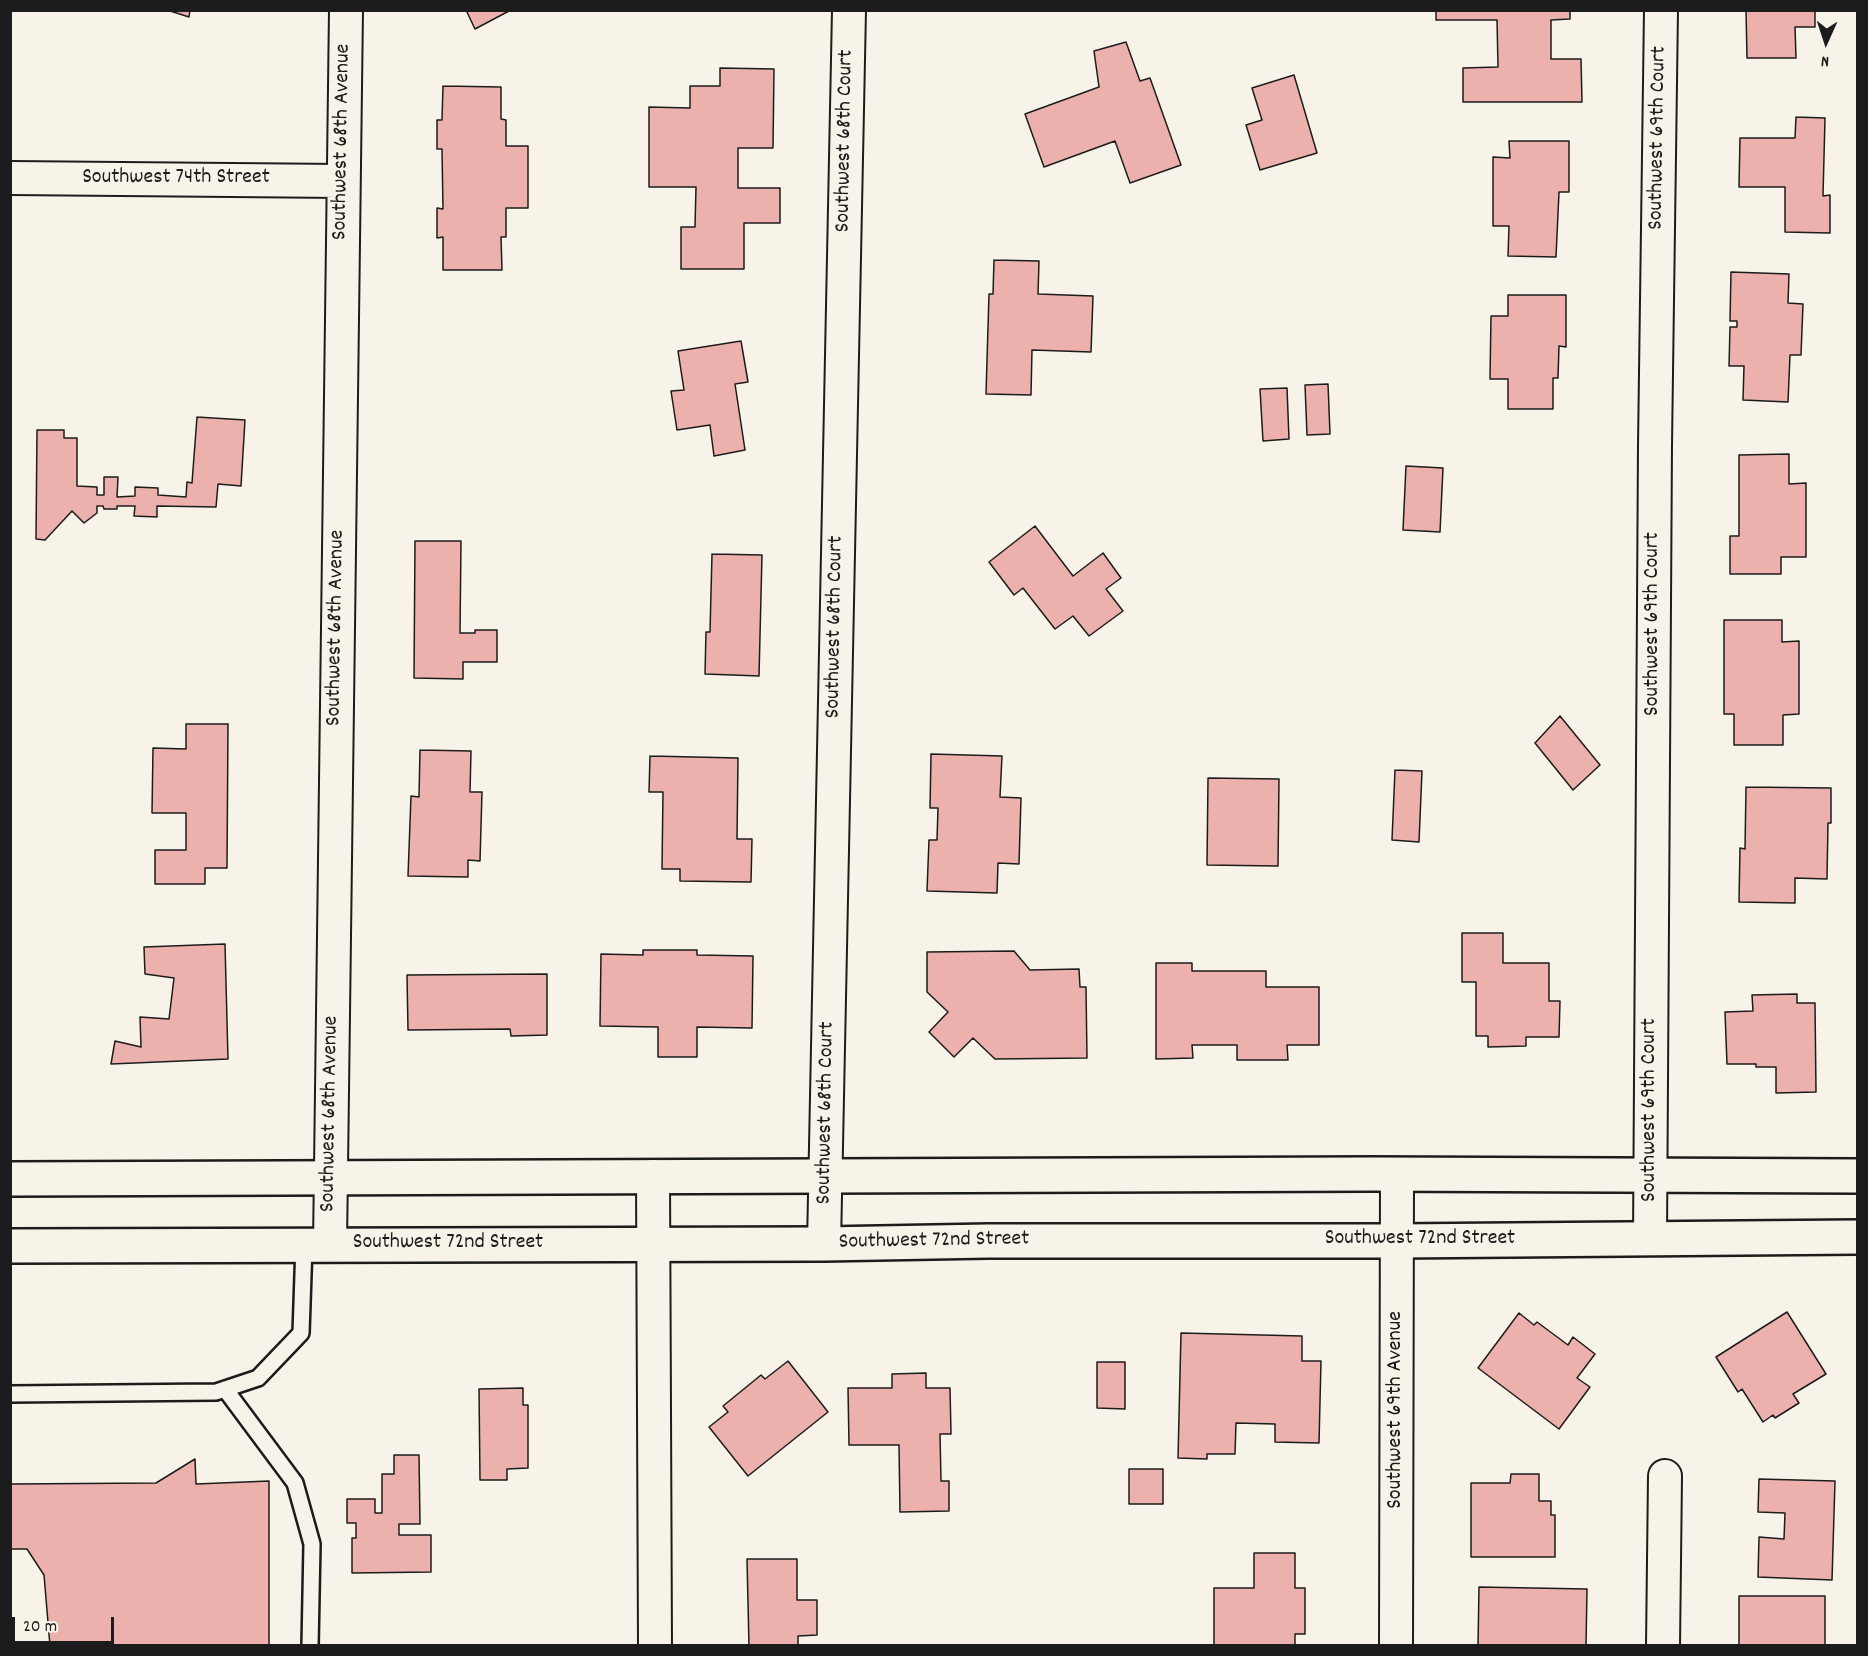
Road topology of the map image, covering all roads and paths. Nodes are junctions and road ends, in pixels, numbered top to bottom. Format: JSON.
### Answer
{"nodes":[{"id":1,"x":346,"y":10,"type":"edge"},
{"id":2,"x":849,"y":10,"type":"edge"},
{"id":3,"x":1661,"y":10,"type":"edge"},
{"id":4,"x":10,"y":178,"type":"edge"},
{"id":5,"x":342,"y":181,"type":"junction"},
{"id":6,"x":1397,"y":1175,"type":"junction"},
{"id":7,"x":653,"y":1176,"type":"junction"},
{"id":8,"x":825,"y":1176,"type":"junction"},
{"id":9,"x":1650,"y":1176,"type":"junction"},
{"id":10,"x":1857,"y":1176,"type":"edge"},
{"id":11,"x":330,"y":1178,"type":"junction"},
{"id":12,"x":10,"y":1179,"type":"edge"},
{"id":13,"x":1857,"y":1237,"type":"edge"},
{"id":14,"x":1650,"y":1238,"type":"junction"},
{"id":15,"x":1396,"y":1241,"type":"junction"},
{"id":16,"x":654,"y":1244,"type":"junction"},
{"id":17,"x":824,"y":1244,"type":"junction"},
{"id":18,"x":317,"y":1245,"type":"junction"},
{"id":19,"x":10,"y":1246,"type":"edge"},
{"id":20,"x":225,"y":1389,"type":"junction"},
{"id":21,"x":10,"y":1394,"type":"edge"},
{"id":22,"x":1665,"y":1476,"type":"dead end"},
{"id":23,"x":310,"y":1646,"type":"edge"},
{"id":24,"x":655,"y":1646,"type":"edge"},
{"id":25,"x":1396,"y":1646,"type":"edge"},
{"id":26,"x":1663,"y":1646,"type":"edge"}],
"edges":[{"from":1,"to":5,"type":"street","name":"Southwest 68th Avenue"},
{"from":2,"to":8,"type":"street","name":"Southwest 68th Court"},
{"from":3,"to":9,"type":"street","name":"Southwest 69th Court"},
{"from":4,"to":5,"type":"street","name":"Southwest 74th Street"},
{"from":5,"to":11,"type":"street","name":"Southwest 68th Avenue"},
{"from":6,"to":8,"type":"main road"},
{"from":6,"to":9,"type":"main road"},
{"from":6,"to":15,"type":"street","name":"Southwest 69th Avenue"},
{"from":7,"to":8,"type":"main road"},
{"from":7,"to":11,"type":"main road"},
{"from":7,"to":16,"type":"street"},
{"from":8,"to":17,"type":"street","name":"Southwest 68th Court"},
{"from":9,"to":10,"type":"main road"},
{"from":9,"to":14,"type":"street","name":"Southwest 69th Court"},
{"from":11,"to":12,"type":"main road"},
{"from":11,"to":18,"type":"street","name":"Southwest 68th Avenue"},
{"from":13,"to":14,"type":"main road","name":"Southwest 72nd Street"},
{"from":14,"to":15,"type":"main road","name":"Southwest 72nd Street"},
{"from":15,"to":17,"type":"main road","name":"Southwest 72nd Street"},
{"from":15,"to":25,"type":"street","name":"Southwest 69th Avenue"},
{"from":16,"to":17,"type":"main road","name":"Southwest 72nd Street"},
{"from":16,"to":18,"type":"main road","name":"Southwest 72nd Street"},
{"from":16,"to":24,"type":"street"},
{"from":18,"to":19,"type":"main road","name":"Southwest 72nd Street"},
{"from":18,"to":20,"type":"lane"},
{"from":20,"to":21,"type":"lane"},
{"from":20,"to":23,"type":"lane"},
{"from":22,"to":26,"type":"street"}]}
